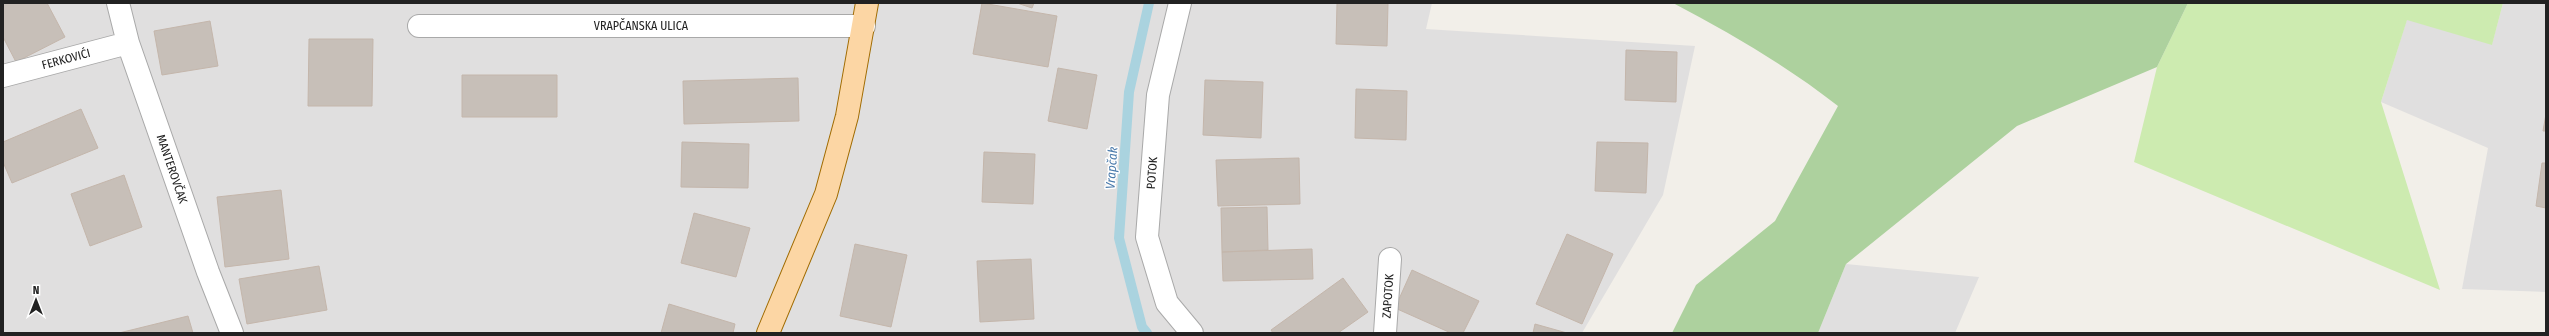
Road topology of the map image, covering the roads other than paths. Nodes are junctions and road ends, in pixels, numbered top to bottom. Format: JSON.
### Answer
{"nodes":[{"id":1,"x":118,"y":3,"type":"edge"},
{"id":2,"x":867,"y":3,"type":"edge"},
{"id":3,"x":1180,"y":3,"type":"edge"},
{"id":4,"x":419,"y":26,"type":"dead end"},
{"id":5,"x":864,"y":26,"type":"junction"},
{"id":6,"x":128,"y":43,"type":"junction"},
{"id":7,"x":3,"y":76,"type":"edge"},
{"id":8,"x":1390,"y":258,"type":"dead end"},
{"id":9,"x":232,"y":333,"type":"edge"},
{"id":10,"x":768,"y":333,"type":"edge"},
{"id":11,"x":1192,"y":333,"type":"edge"},
{"id":12,"x":1385,"y":333,"type":"edge"}],
"edges":[{"from":1,"to":6,"type":"street","name":"MANTEROVČAK"},
{"from":2,"to":5,"type":"main road"},
{"from":3,"to":11,"type":"street","name":"POTOK"},
{"from":4,"to":5,"type":"street","name":"VRAPČANSKA ULICA"},
{"from":5,"to":10,"type":"main road"},
{"from":6,"to":7,"type":"street","name":"FERKOVIĆI"},
{"from":6,"to":9,"type":"street","name":"MANTEROVČAK"},
{"from":8,"to":12,"type":"street","name":"ZAPOTOK"}]}
